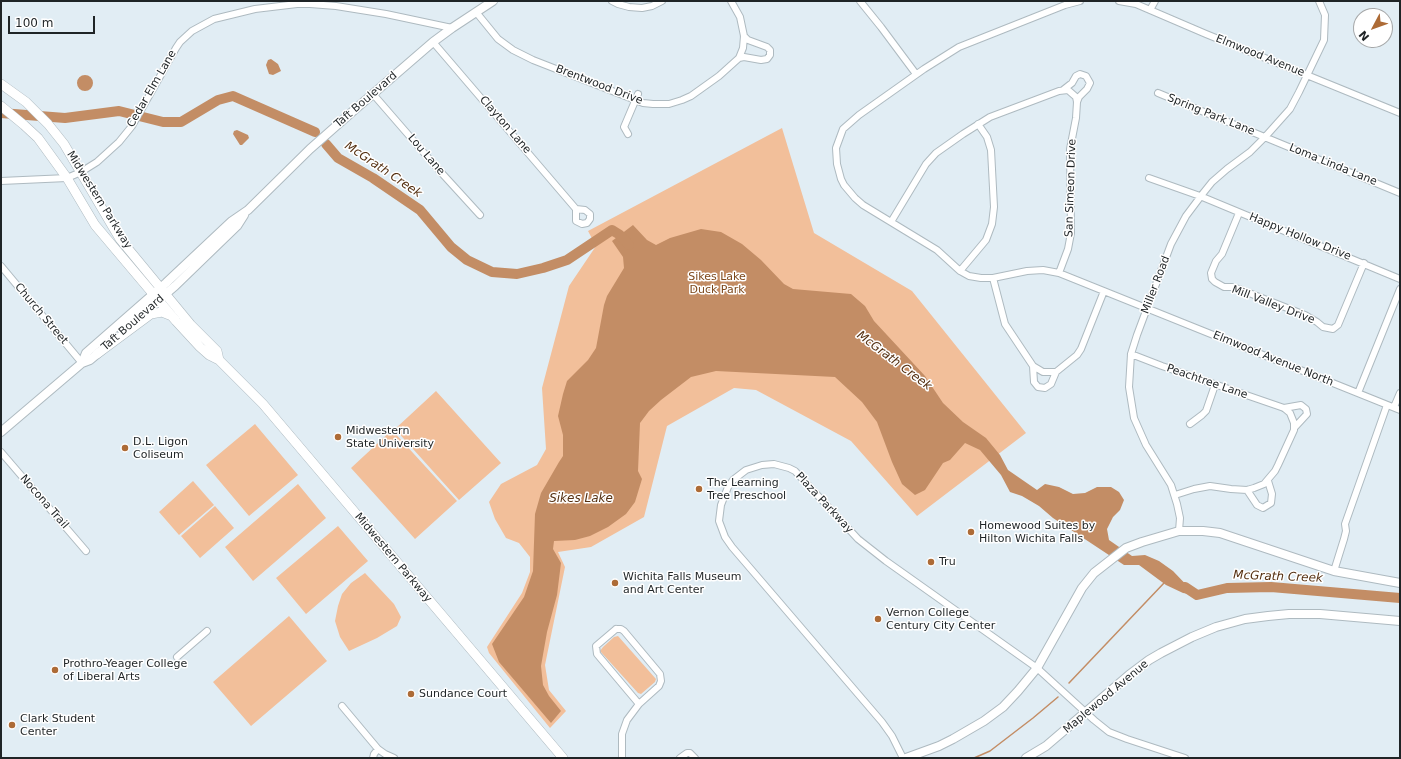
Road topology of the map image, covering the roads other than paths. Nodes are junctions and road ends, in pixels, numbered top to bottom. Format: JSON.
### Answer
{"nodes":[{"id":1,"x":493,"y":1,"type":"edge"},
{"id":2,"x":612,"y":1,"type":"edge"},
{"id":3,"x":662,"y":1,"type":"edge"},
{"id":4,"x":731,"y":1,"type":"edge"},
{"id":5,"x":860,"y":1,"type":"edge"},
{"id":6,"x":1080,"y":1,"type":"edge"},
{"id":7,"x":1119,"y":1,"type":"edge"},
{"id":8,"x":1155,"y":1,"type":"edge"},
{"id":9,"x":1319,"y":1,"type":"edge"},
{"id":10,"x":296,"y":2,"type":"edge"},
{"id":11,"x":1150,"y":10,"type":"junction"},
{"id":12,"x":476,"y":12,"type":"junction"},
{"id":13,"x":452,"y":28,"type":"junction"},
{"id":14,"x":744,"y":36,"type":"junction"},
{"id":15,"x":433,"y":42,"type":"junction"},
{"id":16,"x":739,"y":58,"type":"junction"},
{"id":17,"x":916,"y":74,"type":"junction"},
{"id":18,"x":1307,"y":76,"type":"junction"},
{"id":19,"x":1,"y":84,"type":"edge"},
{"id":20,"x":1064,"y":90,"type":"junction"},
{"id":21,"x":1158,"y":93,"type":"dead end"},
{"id":22,"x":373,"y":94,"type":"junction"},
{"id":23,"x":637,"y":97,"type":"junction"},
{"id":24,"x":1077,"y":102,"type":"junction"},
{"id":25,"x":2,"y":107,"type":"edge"},
{"id":26,"x":1400,"y":114,"type":"edge"},
{"id":27,"x":978,"y":124,"type":"junction"},
{"id":28,"x":628,"y":134,"type":"dead end"},
{"id":29,"x":1265,"y":137,"type":"junction"},
{"id":30,"x":81,"y":172,"type":"junction"},
{"id":31,"x":67,"y":178,"type":"junction"},
{"id":32,"x":1149,"y":178,"type":"dead end"},
{"id":33,"x":1,"y":181,"type":"edge"},
{"id":34,"x":1400,"y":192,"type":"edge"},
{"id":35,"x":1200,"y":196,"type":"junction"},
{"id":36,"x":576,"y":209,"type":"dead end"},
{"id":37,"x":1239,"y":213,"type":"junction"},
{"id":38,"x":480,"y":215,"type":"dead end"},
{"id":39,"x":891,"y":222,"type":"junction"},
{"id":40,"x":1364,"y":263,"type":"junction"},
{"id":41,"x":1,"y":266,"type":"edge"},
{"id":42,"x":960,"y":271,"type":"junction"},
{"id":43,"x":1059,"y":273,"type":"junction"},
{"id":44,"x":993,"y":278,"type":"junction"},
{"id":45,"x":1400,"y":279,"type":"edge"},
{"id":46,"x":1400,"y":289,"type":"edge"},
{"id":47,"x":1104,"y":292,"type":"junction"},
{"id":48,"x":159,"y":294,"type":"junction"},
{"id":49,"x":1146,"y":309,"type":"junction"},
{"id":50,"x":172,"y":316,"type":"junction"},
{"id":51,"x":97,"y":354,"type":"junction"},
{"id":52,"x":1131,"y":354,"type":"junction"},
{"id":53,"x":220,"y":360,"type":"junction"},
{"id":54,"x":82,"y":363,"type":"junction"},
{"id":55,"x":1033,"y":366,"type":"junction"},
{"id":56,"x":1056,"y":372,"type":"junction"},
{"id":57,"x":1215,"y":384,"type":"junction"},
{"id":58,"x":1358,"y":393,"type":"junction"},
{"id":59,"x":1400,"y":393,"type":"edge"},
{"id":60,"x":1394,"y":407,"type":"edge"},
{"id":61,"x":1284,"y":408,"type":"junction"},
{"id":62,"x":1190,"y":424,"type":"dead end"},
{"id":63,"x":1295,"y":427,"type":"junction"},
{"id":64,"x":1,"y":432,"type":"edge"},
{"id":65,"x":1,"y":452,"type":"edge"},
{"id":66,"x":1268,"y":481,"type":"junction"},
{"id":67,"x":1247,"y":490,"type":"junction"},
{"id":68,"x":1175,"y":495,"type":"junction"},
{"id":69,"x":1179,"y":531,"type":"junction"},
{"id":70,"x":86,"y":552,"type":"dead end"},
{"id":71,"x":1334,"y":571,"type":"junction"},
{"id":72,"x":1400,"y":583,"type":"edge"},
{"id":73,"x":1400,"y":621,"type":"edge"},
{"id":74,"x":207,"y":631,"type":"dead end"},
{"id":75,"x":177,"y":657,"type":"dead end"},
{"id":76,"x":1037,"y":668,"type":"junction"},
{"id":77,"x":639,"y":704,"type":"junction"},
{"id":78,"x":342,"y":706,"type":"dead end"},
{"id":79,"x":1087,"y":712,"type":"junction"},
{"id":80,"x":378,"y":749,"type":"junction"},
{"id":81,"x":373,"y":758,"type":"edge"},
{"id":82,"x":394,"y":758,"type":"edge"},
{"id":83,"x":564,"y":758,"type":"edge"},
{"id":84,"x":622,"y":758,"type":"edge"},
{"id":85,"x":680,"y":758,"type":"edge"},
{"id":86,"x":695,"y":758,"type":"edge"},
{"id":87,"x":904,"y":758,"type":"edge"},
{"id":88,"x":1026,"y":758,"type":"edge"},
{"id":89,"x":1185,"y":758,"type":"edge"}],
"edges":[{"from":1,"to":12,"type":"street","name":"Taft Boulevard"},
{"from":2,"to":3,"type":"street"},
{"from":4,"to":14,"type":"street"},
{"from":5,"to":17,"type":"street"},
{"from":6,"to":17,"type":"street"},
{"from":7,"to":11,"type":"street","name":"Elmwood Avenue"},
{"from":8,"to":11,"type":"street"},
{"from":9,"to":18,"type":"street","name":"Miller Road"},
{"from":10,"to":13,"type":"street","name":"Cedar Elm Lane"},
{"from":10,"to":30,"type":"street","name":"Cedar Elm Lane"},
{"from":11,"to":18,"type":"street","name":"Elmwood Avenue"},
{"from":12,"to":13,"type":"street","name":"Taft Boulevard"},
{"from":12,"to":23,"type":"street","name":"Brentwood Drive"},
{"from":13,"to":15,"type":"street","name":"Taft Boulevard"},
{"from":14,"to":16,"type":"street"},
{"from":14,"to":16,"type":"street"},
{"from":15,"to":22,"type":"street","name":"Taft Boulevard"},
{"from":15,"to":36,"type":"street","name":"Clayton Lane"},
{"from":16,"to":23,"type":"street","name":"Brentwood Drive"},
{"from":17,"to":39,"type":"street"},
{"from":18,"to":26,"type":"street","name":"Elmwood Avenue"},
{"from":18,"to":29,"type":"street","name":"Miller Road"},
{"from":19,"to":30,"type":"main road","name":"Midwestern Parkway"},
{"from":20,"to":24,"type":"street"},
{"from":20,"to":24,"type":"street"},
{"from":20,"to":27,"type":"street"},
{"from":21,"to":29,"type":"street","name":"Spring Park Lane"},
{"from":22,"to":38,"type":"street","name":"Lou Lane"},
{"from":22,"to":48,"type":"street","name":"Taft Boulevard"},
{"from":23,"to":28,"type":"street"},
{"from":24,"to":43,"type":"street","name":"San Simeon Drive"},
{"from":25,"to":31,"type":"main road","name":"Midwestern Parkway"},
{"from":27,"to":39,"type":"street"},
{"from":27,"to":42,"type":"street"},
{"from":29,"to":34,"type":"street","name":"Loma Linda Lane"},
{"from":29,"to":35,"type":"street","name":"Miller Road"},
{"from":30,"to":31,"type":"street","name":"Cedar Elm Lane"},
{"from":30,"to":48,"type":"main road","name":"Midwestern Parkway"},
{"from":31,"to":33,"type":"street","name":"Cedar Elm Lane"},
{"from":31,"to":48,"type":"main road","name":"Midwestern Parkway"},
{"from":32,"to":35,"type":"street","name":"Happy Hollow Drive"},
{"from":35,"to":37,"type":"street","name":"Happy Hollow Drive"},
{"from":35,"to":49,"type":"street","name":"Miller Road"},
{"from":37,"to":40,"type":"street","name":"Happy Hollow Drive"},
{"from":37,"to":40,"type":"street","name":"Mill Valley Drive"},
{"from":39,"to":42,"type":"street"},
{"from":40,"to":45,"type":"street","name":"Happy Hollow Drive"},
{"from":41,"to":54,"type":"street","name":"Church Street"},
{"from":42,"to":44,"type":"street","name":"Elmwood Avenue North"},
{"from":43,"to":44,"type":"street","name":"Elmwood Avenue North"},
{"from":43,"to":47,"type":"street","name":"Elmwood Avenue North"},
{"from":44,"to":55,"type":"street"},
{"from":46,"to":58,"type":"street"},
{"from":47,"to":49,"type":"street","name":"Elmwood Avenue North"},
{"from":47,"to":56,"type":"street"},
{"from":48,"to":50,"type":"main road","name":"Midwestern Parkway"},
{"from":48,"to":51,"type":"street","name":"Taft Boulevard"},
{"from":48,"to":53,"type":"main road","name":"Midwestern Parkway"},
{"from":48,"to":54,"type":"street","name":"Taft Boulevard"},
{"from":49,"to":52,"type":"street","name":"Miller Road"},
{"from":49,"to":58,"type":"street","name":"Elmwood Avenue North"},
{"from":50,"to":51,"type":"main road"},
{"from":50,"to":53,"type":"main road","name":"Midwestern Parkway"},
{"from":51,"to":54,"type":"street","name":"Taft Boulevard"},
{"from":52,"to":57,"type":"street","name":"Peachtree Lane"},
{"from":52,"to":68,"type":"street","name":"Miller Road"},
{"from":53,"to":83,"type":"main road","name":"Midwestern Parkway"},
{"from":54,"to":64,"type":"street","name":"Taft Boulevard"},
{"from":55,"to":56,"type":"street"},
{"from":55,"to":56,"type":"street"},
{"from":57,"to":61,"type":"street","name":"Peachtree Lane"},
{"from":57,"to":62,"type":"street"},
{"from":58,"to":60,"type":"street","name":"Elmwood Avenue North"},
{"from":59,"to":60,"type":"street"},
{"from":60,"to":71,"type":"street"},
{"from":61,"to":63,"type":"street"},
{"from":61,"to":63,"type":"street","name":"Peachtree Lane"},
{"from":63,"to":66,"type":"street","name":"Peachtree Lane"},
{"from":65,"to":70,"type":"street","name":"Nocona Trail"},
{"from":66,"to":67,"type":"street"},
{"from":66,"to":67,"type":"street"},
{"from":67,"to":68,"type":"street"},
{"from":68,"to":69,"type":"street","name":"Miller Road"},
{"from":69,"to":71,"type":"street"},
{"from":69,"to":76,"type":"street"},
{"from":71,"to":72,"type":"street"},
{"from":73,"to":79,"type":"street","name":"Maplewood Avenue"},
{"from":74,"to":75,"type":"street"},
{"from":76,"to":79,"type":"street","name":"Plaza Parkway"},
{"from":76,"to":87,"type":"street"},
{"from":76,"to":87,"type":"street","name":"Plaza Parkway"},
{"from":77,"to":77,"type":"street"},
{"from":77,"to":84,"type":"street"},
{"from":78,"to":80,"type":"street"},
{"from":79,"to":88,"type":"street","name":"Maplewood Avenue"},
{"from":79,"to":89,"type":"street","name":"Plaza Parkway"},
{"from":80,"to":81,"type":"street"},
{"from":80,"to":82,"type":"street"},
{"from":85,"to":86,"type":"street"}]}
